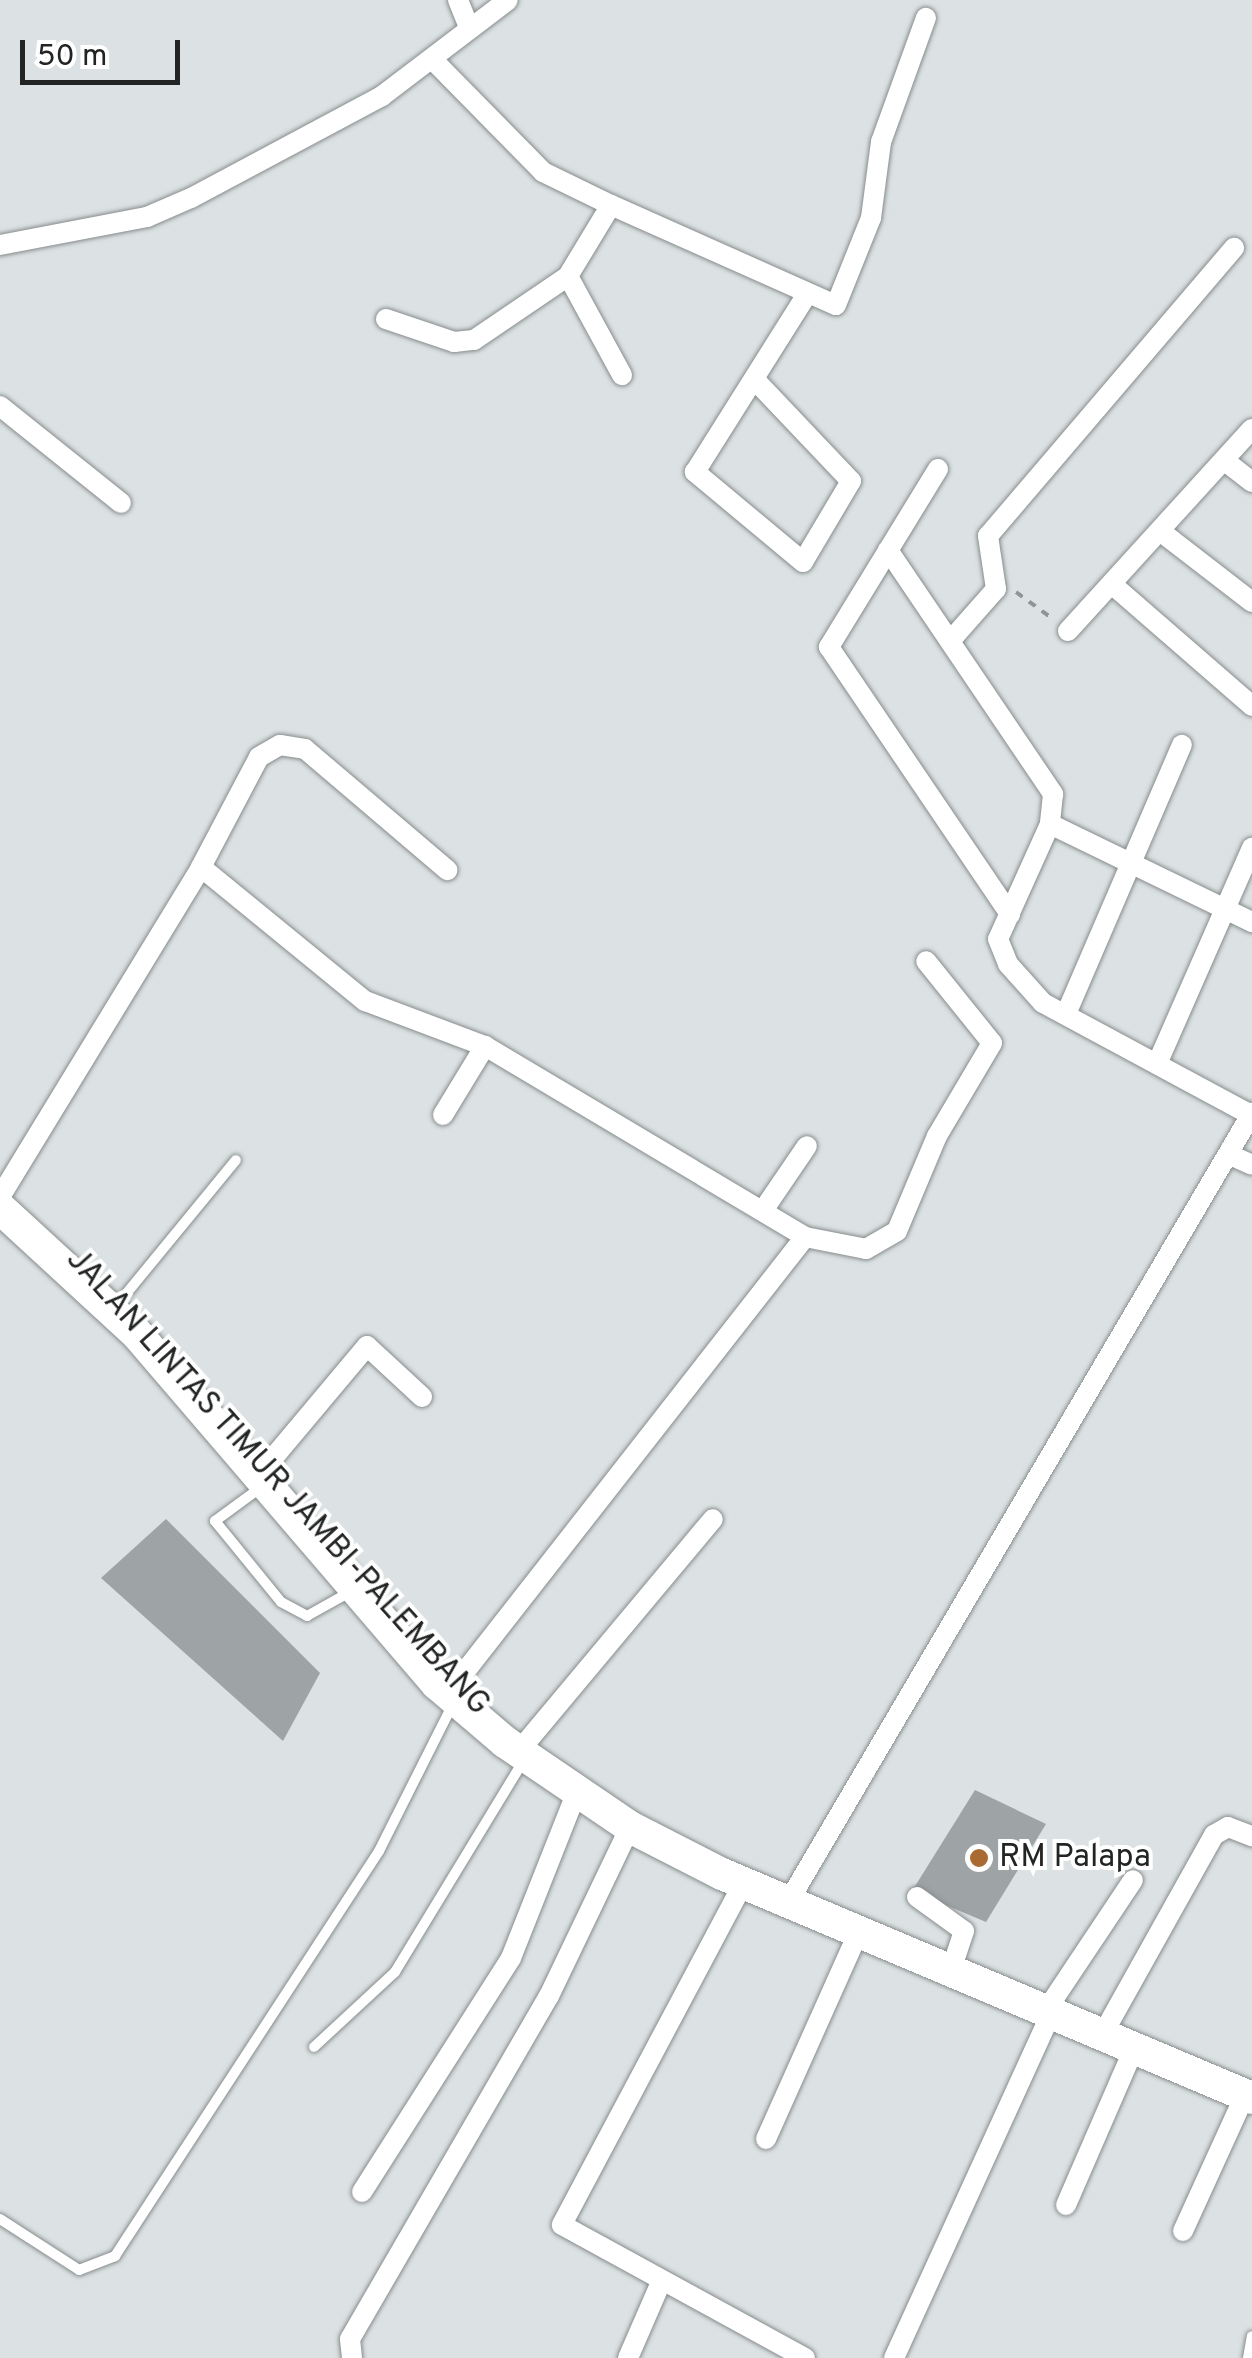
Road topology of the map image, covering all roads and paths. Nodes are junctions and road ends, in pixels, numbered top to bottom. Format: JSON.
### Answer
{"nodes":[{"id":1,"x":458,"y":0,"type":"edge"},
{"id":2,"x":508,"y":0,"type":"edge"},
{"id":3,"x":926,"y":18,"type":"dead end"},
{"id":4,"x":470,"y":30,"type":"junction"},
{"id":5,"x":434,"y":61,"type":"junction"},
{"id":6,"x":610,"y":205,"type":"junction"},
{"id":7,"x":0,"y":245,"type":"edge"},
{"id":8,"x":1234,"y":248,"type":"dead end"},
{"id":9,"x":568,"y":276,"type":"junction"},
{"id":10,"x":806,"y":296,"type":"junction"},
{"id":11,"x":386,"y":318,"type":"dead end"},
{"id":12,"x":622,"y":375,"type":"dead end"},
{"id":13,"x":756,"y":381,"type":"junction"},
{"id":14,"x":0,"y":406,"type":"edge"},
{"id":15,"x":1252,"y":429,"type":"edge"},
{"id":16,"x":1225,"y":461,"type":"junction"},
{"id":17,"x":938,"y":469,"type":"dead end"},
{"id":18,"x":1252,"y":482,"type":"edge"},
{"id":19,"x":121,"y":503,"type":"dead end"},
{"id":20,"x":1160,"y":531,"type":"junction"},
{"id":21,"x":888,"y":550,"type":"junction"},
{"id":22,"x":998,"y":584,"type":"junction"},
{"id":23,"x":1114,"y":586,"type":"junction"},
{"id":24,"x":1252,"y":602,"type":"edge"},
{"id":25,"x":1068,"y":631,"type":"joint"},
{"id":26,"x":952,"y":640,"type":"junction"},
{"id":27,"x":1252,"y":706,"type":"edge"},
{"id":28,"x":1182,"y":745,"type":"dead end"},
{"id":29,"x":1050,"y":824,"type":"junction"},
{"id":30,"x":1252,"y":848,"type":"edge"},
{"id":31,"x":1134,"y":865,"type":"junction"},
{"id":32,"x":201,"y":867,"type":"junction"},
{"id":33,"x":446,"y":870,"type":"dead end"},
{"id":34,"x":1223,"y":908,"type":"junction"},
{"id":35,"x":1010,"y":914,"type":"junction"},
{"id":36,"x":1252,"y":922,"type":"edge"},
{"id":37,"x":926,"y":961,"type":"dead end"},
{"id":38,"x":1066,"y":1014,"type":"junction"},
{"id":39,"x":485,"y":1046,"type":"junction"},
{"id":40,"x":1158,"y":1064,"type":"junction"},
{"id":41,"x":1251,"y":1114,"type":"edge"},
{"id":42,"x":443,"y":1115,"type":"dead end"},
{"id":43,"x":807,"y":1146,"type":"dead end"},
{"id":44,"x":1230,"y":1155,"type":"junction"},
{"id":45,"x":236,"y":1160,"type":"dead end"},
{"id":46,"x":1252,"y":1165,"type":"edge"},
{"id":47,"x":1,"y":1197,"type":"edge"},
{"id":48,"x":764,"y":1210,"type":"junction"},
{"id":49,"x":805,"y":1237,"type":"junction"},
{"id":50,"x":121,"y":1300,"type":"junction"},
{"id":51,"x":422,"y":1397,"type":"dead end"},
{"id":52,"x":268,"y":1473,"type":"junction"},
{"id":53,"x":713,"y":1519,"type":"dead end"},
{"id":54,"x":357,"y":1588,"type":"junction"},
{"id":55,"x":455,"y":1693,"type":"junction"},
{"id":56,"x":517,"y":1750,"type":"junction"},
{"id":57,"x":576,"y":1791,"type":"junction"},
{"id":58,"x":630,"y":1827,"type":"junction"},
{"id":59,"x":1252,"y":1836,"type":"edge"},
{"id":60,"x":1133,"y":1880,"type":"dead end"},
{"id":61,"x":743,"y":1884,"type":"junction"},
{"id":62,"x":917,"y":1897,"type":"dead end"},
{"id":63,"x":787,"y":1904,"type":"junction"},
{"id":64,"x":857,"y":1936,"type":"junction"},
{"id":65,"x":950,"y":1976,"type":"junction"},
{"id":66,"x":1046,"y":2017,"type":"junction"},
{"id":67,"x":1100,"y":2039,"type":"junction"},
{"id":68,"x":314,"y":2047,"type":"dead end"},
{"id":69,"x":1132,"y":2052,"type":"junction"},
{"id":70,"x":1249,"y":2097,"type":"edge"},
{"id":71,"x":766,"y":2140,"type":"dead end"},
{"id":72,"x":362,"y":2192,"type":"dead end"},
{"id":73,"x":1066,"y":2206,"type":"dead end"},
{"id":74,"x":0,"y":2219,"type":"edge"},
{"id":75,"x":1183,"y":2231,"type":"dead end"},
{"id":76,"x":662,"y":2282,"type":"junction"},
{"id":77,"x":1252,"y":2336,"type":"edge"},
{"id":78,"x":352,"y":2358,"type":"edge"},
{"id":79,"x":628,"y":2358,"type":"edge"},
{"id":80,"x":805,"y":2358,"type":"edge"},
{"id":81,"x":894,"y":2358,"type":"edge"},
{"id":82,"x":1248,"y":2358,"type":"edge"}],
"edges":[{"from":1,"to":4,"type":"street"},
{"from":2,"to":4,"type":"street"},
{"from":3,"to":10,"type":"street"},
{"from":4,"to":5,"type":"street"},
{"from":5,"to":6,"type":"street"},
{"from":5,"to":7,"type":"street"},
{"from":6,"to":9,"type":"street"},
{"from":6,"to":10,"type":"street"},
{"from":8,"to":22,"type":"street"},
{"from":9,"to":11,"type":"street"},
{"from":9,"to":12,"type":"street"},
{"from":10,"to":13,"type":"street"},
{"from":13,"to":13,"type":"street"},
{"from":14,"to":19,"type":"street"},
{"from":15,"to":16,"type":"street"},
{"from":16,"to":18,"type":"street"},
{"from":16,"to":20,"type":"street"},
{"from":17,"to":21,"type":"street"},
{"from":20,"to":23,"type":"street"},
{"from":20,"to":24,"type":"street"},
{"from":21,"to":26,"type":"street"},
{"from":21,"to":35,"type":"street"},
{"from":22,"to":25,"type":"path"},
{"from":22,"to":26,"type":"street"},
{"from":23,"to":25,"type":"street"},
{"from":23,"to":27,"type":"street"},
{"from":26,"to":29,"type":"street"},
{"from":28,"to":31,"type":"street"},
{"from":29,"to":31,"type":"street"},
{"from":29,"to":35,"type":"street"},
{"from":30,"to":34,"type":"street"},
{"from":31,"to":34,"type":"street"},
{"from":31,"to":38,"type":"street"},
{"from":32,"to":33,"type":"street"},
{"from":32,"to":39,"type":"street"},
{"from":32,"to":47,"type":"street"},
{"from":34,"to":36,"type":"street"},
{"from":34,"to":40,"type":"street"},
{"from":35,"to":38,"type":"street"},
{"from":37,"to":49,"type":"street"},
{"from":38,"to":40,"type":"street"},
{"from":39,"to":42,"type":"street"},
{"from":39,"to":48,"type":"street"},
{"from":40,"to":41,"type":"street"},
{"from":41,"to":44,"type":"street"},
{"from":43,"to":48,"type":"street"},
{"from":44,"to":46,"type":"street"},
{"from":44,"to":63,"type":"street"},
{"from":45,"to":50,"type":"lane"},
{"from":47,"to":50,"type":"highway","name":"JALAN LINTAS TIMUR JAMBI-PALEMBANG"},
{"from":47,"to":52,"type":"highway","name":"JALAN LINTAS TIMUR JAMBI-PALEMBANG"},
{"from":48,"to":49,"type":"street"},
{"from":49,"to":55,"type":"street"},
{"from":50,"to":52,"type":"highway","name":"JALAN LINTAS TIMUR JAMBI-PALEMBANG"},
{"from":51,"to":52,"type":"street"},
{"from":52,"to":54,"type":"highway","name":"JALAN LINTAS TIMUR JAMBI-PALEMBANG"},
{"from":52,"to":54,"type":"lane"},
{"from":52,"to":55,"type":"highway","name":"JALAN LINTAS TIMUR JAMBI-PALEMBANG"},
{"from":53,"to":56,"type":"street"},
{"from":54,"to":55,"type":"highway","name":"JALAN LINTAS TIMUR JAMBI-PALEMBANG"},
{"from":55,"to":56,"type":"highway","name":"JALAN LINTAS TIMUR JAMBI-PALEMBANG"},
{"from":55,"to":74,"type":"lane"},
{"from":56,"to":57,"type":"highway","name":"JALAN LINTAS TIMUR JAMBI-PALEMBANG"},
{"from":56,"to":68,"type":"lane"},
{"from":57,"to":58,"type":"highway","name":"JALAN LINTAS TIMUR JAMBI-PALEMBANG"},
{"from":57,"to":72,"type":"street"},
{"from":58,"to":61,"type":"highway","name":"JALAN LINTAS TIMUR JAMBI-PALEMBANG"},
{"from":58,"to":78,"type":"street"},
{"from":59,"to":67,"type":"street"},
{"from":60,"to":66,"type":"street"},
{"from":61,"to":63,"type":"highway","name":"JALAN LINTAS TIMUR JAMBI-PALEMBANG"},
{"from":61,"to":76,"type":"street"},
{"from":62,"to":65,"type":"street"},
{"from":63,"to":64,"type":"highway","name":"JALAN LINTAS TIMUR JAMBI-PALEMBANG"},
{"from":64,"to":65,"type":"highway","name":"JALAN LINTAS TIMUR JAMBI-PALEMBANG"},
{"from":64,"to":71,"type":"street"},
{"from":65,"to":66,"type":"highway","name":"JALAN LINTAS TIMUR JAMBI-PALEMBANG"},
{"from":66,"to":67,"type":"highway","name":"JALAN LINTAS TIMUR JAMBI-PALEMBANG"},
{"from":66,"to":81,"type":"street"},
{"from":67,"to":69,"type":"highway","name":"JALAN LINTAS TIMUR JAMBI-PALEMBANG"},
{"from":69,"to":70,"type":"highway","name":"JALAN LINTAS TIMUR JAMBI-PALEMBANG"},
{"from":69,"to":73,"type":"street"},
{"from":70,"to":75,"type":"street"},
{"from":76,"to":79,"type":"street"},
{"from":76,"to":80,"type":"street"},
{"from":77,"to":82,"type":"lane"}]}
